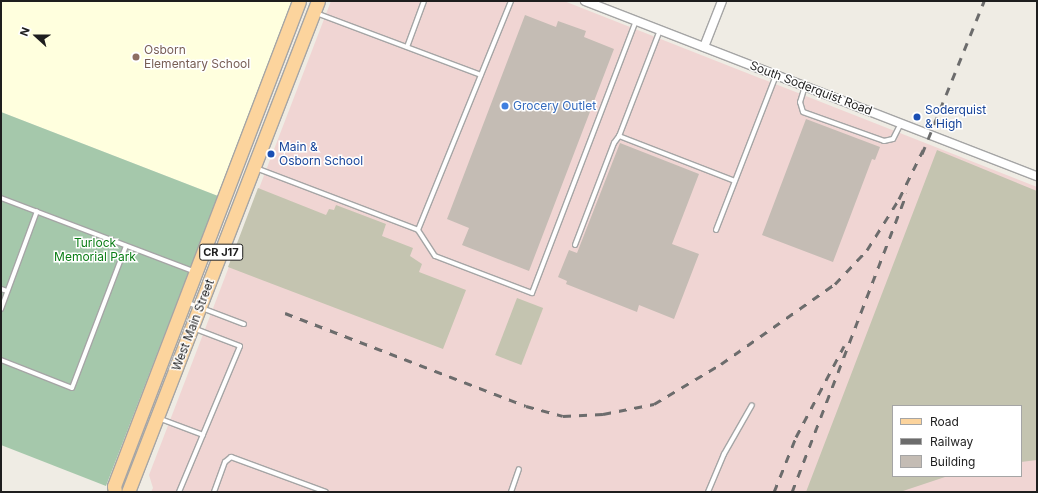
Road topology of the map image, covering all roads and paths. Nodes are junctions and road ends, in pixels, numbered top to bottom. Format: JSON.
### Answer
{"nodes":[{"id":1,"x":298,"y":1,"type":"edge"},
{"id":2,"x":424,"y":1,"type":"edge"},
{"id":3,"x":511,"y":1,"type":"edge"},
{"id":4,"x":585,"y":1,"type":"edge"},
{"id":5,"x":722,"y":1,"type":"edge"},
{"id":6,"x":316,"y":6,"type":"edge"},
{"id":7,"x":636,"y":21,"type":"junction"},
{"id":8,"x":660,"y":30,"type":"junction"},
{"id":9,"x":406,"y":47,"type":"junction"},
{"id":10,"x":704,"y":48,"type":"junction"},
{"id":11,"x":481,"y":75,"type":"junction"},
{"id":12,"x":776,"y":75,"type":"junction"},
{"id":13,"x":805,"y":86,"type":"junction"},
{"id":14,"x":901,"y":123,"type":"junction"},
{"id":15,"x":619,"y":136,"type":"junction"},
{"id":16,"x":254,"y":167,"type":"junction"},
{"id":17,"x":1037,"y":176,"type":"edge"},
{"id":18,"x":735,"y":181,"type":"junction"},
{"id":19,"x":1,"y":198,"type":"edge"},
{"id":20,"x":37,"y":211,"type":"junction"},
{"id":21,"x":418,"y":230,"type":"junction"},
{"id":22,"x":716,"y":230,"type":"dead end"},
{"id":23,"x":575,"y":245,"type":"dead end"},
{"id":24,"x":126,"y":246,"type":"junction"},
{"id":25,"x":195,"y":272,"type":"junction"},
{"id":26,"x":1,"y":289,"type":"edge"},
{"id":27,"x":8,"y":291,"type":"junction"},
{"id":28,"x":184,"y":301,"type":"junction"},
{"id":29,"x":200,"y":307,"type":"junction"},
{"id":30,"x":1,"y":309,"type":"edge"},
{"id":31,"x":244,"y":324,"type":"dead end"},
{"id":32,"x":192,"y":328,"type":"junction"},
{"id":33,"x":1,"y":360,"type":"edge"},
{"id":34,"x":752,"y":405,"type":"dead end"},
{"id":35,"x":158,"y":418,"type":"junction"},
{"id":36,"x":203,"y":435,"type":"junction"},
{"id":37,"x":519,"y":469,"type":"dead end"},
{"id":38,"x":116,"y":492,"type":"edge"},
{"id":39,"x":128,"y":492,"type":"edge"},
{"id":40,"x":179,"y":492,"type":"edge"},
{"id":41,"x":214,"y":492,"type":"edge"},
{"id":42,"x":326,"y":492,"type":"edge"},
{"id":43,"x":511,"y":492,"type":"edge"},
{"id":44,"x":708,"y":492,"type":"edge"}],
"edges":[{"from":1,"to":25,"type":"main road","name":"West Main Street","number":"CR J17"},
{"from":2,"to":9,"type":"lane"},
{"from":3,"to":11,"type":"lane"},
{"from":4,"to":7,"type":"street","name":"South Soderquist Road"},
{"from":5,"to":10,"type":"street"},
{"from":6,"to":9,"type":"lane"},
{"from":6,"to":16,"type":"main road","name":"West Main Street","number":"CR J17"},
{"from":7,"to":8,"type":"street","name":"South Soderquist Road"},
{"from":7,"to":21,"type":"lane"},
{"from":8,"to":10,"type":"street","name":"South Soderquist Road"},
{"from":8,"to":15,"type":"lane"},
{"from":9,"to":11,"type":"lane"},
{"from":10,"to":12,"type":"street","name":"South Soderquist Road"},
{"from":11,"to":21,"type":"lane"},
{"from":12,"to":13,"type":"street","name":"South Soderquist Road"},
{"from":12,"to":18,"type":"lane"},
{"from":13,"to":14,"type":"street","name":"South Soderquist Road"},
{"from":13,"to":14,"type":"lane"},
{"from":14,"to":17,"type":"street","name":"South Soderquist Road"},
{"from":15,"to":18,"type":"lane"},
{"from":15,"to":23,"type":"lane"},
{"from":16,"to":21,"type":"lane"},
{"from":16,"to":29,"type":"main road","name":"West Main Street","number":"CR J17"},
{"from":18,"to":22,"type":"lane"},
{"from":19,"to":20,"type":"lane"},
{"from":20,"to":24,"type":"lane"},
{"from":20,"to":27,"type":"lane"},
{"from":24,"to":25,"type":"lane"},
{"from":24,"to":33,"type":"lane"},
{"from":25,"to":28,"type":"main road","name":"West Main Street","number":"CR J17"},
{"from":26,"to":27,"type":"lane"},
{"from":27,"to":30,"type":"lane"},
{"from":28,"to":29,"type":"lane"},
{"from":28,"to":38,"type":"main road","name":"West Main Street","number":"CR J17"},
{"from":29,"to":31,"type":"lane"},
{"from":29,"to":32,"type":"main road","name":"West Main Street","number":"CR J17"},
{"from":32,"to":35,"type":"main road","name":"West Main Street","number":"CR J17"},
{"from":32,"to":36,"type":"lane"},
{"from":34,"to":44,"type":"lane"},
{"from":35,"to":36,"type":"lane"},
{"from":35,"to":39,"type":"main road","name":"West Main Street","number":"CR J17"},
{"from":36,"to":40,"type":"lane"},
{"from":37,"to":43,"type":"lane"},
{"from":41,"to":42,"type":"lane"}]}
